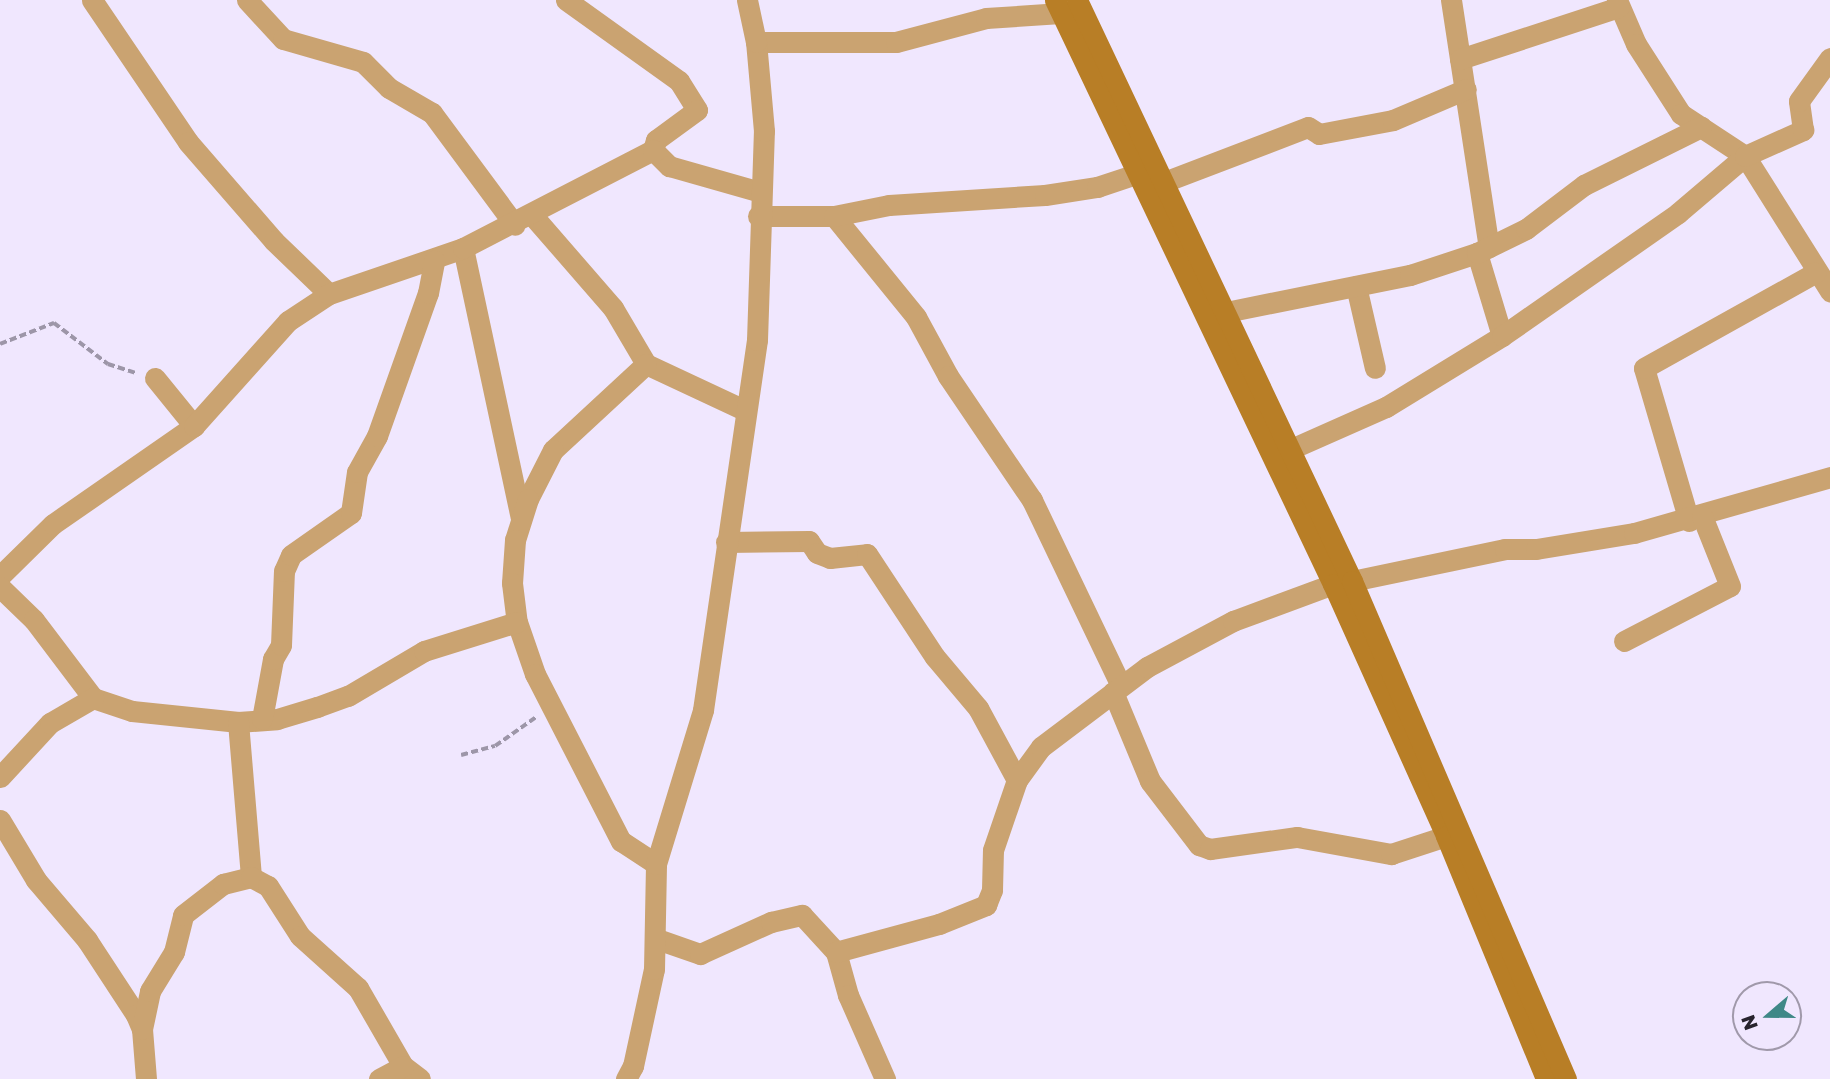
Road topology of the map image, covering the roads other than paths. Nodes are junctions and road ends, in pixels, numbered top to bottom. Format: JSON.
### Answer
{"nodes":[{"id":1,"x":92,"y":0,"type":"edge"},
{"id":2,"x":247,"y":0,"type":"edge"},
{"id":3,"x":566,"y":0,"type":"edge"},
{"id":4,"x":747,"y":0,"type":"edge"},
{"id":5,"x":1451,"y":0,"type":"edge"},
{"id":6,"x":1618,"y":3,"type":"edge"},
{"id":7,"x":1073,"y":4,"type":"edge"},
{"id":8,"x":756,"y":42,"type":"junction"},
{"id":9,"x":1830,"y":58,"type":"edge"},
{"id":10,"x":1460,"y":59,"type":"junction"},
{"id":11,"x":1466,"y":89,"type":"junction"},
{"id":12,"x":1701,"y":127,"type":"junction"},
{"id":13,"x":653,"y":150,"type":"junction"},
{"id":14,"x":1745,"y":156,"type":"junction"},
{"id":15,"x":1139,"y":173,"type":"junction"},
{"id":16,"x":1164,"y":182,"type":"junction"},
{"id":17,"x":760,"y":192,"type":"junction"},
{"id":18,"x":758,"y":216,"type":"junction"},
{"id":19,"x":834,"y":216,"type":"junction"},
{"id":20,"x":524,"y":220,"type":"junction"},
{"id":21,"x":463,"y":248,"type":"junction"},
{"id":22,"x":1483,"y":250,"type":"junction"},
{"id":23,"x":434,"y":261,"type":"junction"},
{"id":24,"x":1815,"y":273,"type":"junction"},
{"id":25,"x":1356,"y":286,"type":"junction"},
{"id":26,"x":1830,"y":291,"type":"edge"},
{"id":27,"x":329,"y":294,"type":"junction"},
{"id":28,"x":1226,"y":312,"type":"junction"},
{"id":29,"x":1502,"y":336,"type":"junction"},
{"id":30,"x":646,"y":364,"type":"junction"},
{"id":31,"x":1375,"y":368,"type":"dead end"},
{"id":32,"x":155,"y":378,"type":"road end"},
{"id":33,"x":744,"y":410,"type":"junction"},
{"id":34,"x":194,"y":426,"type":"junction"},
{"id":35,"x":1291,"y":449,"type":"junction"},
{"id":36,"x":1830,"y":477,"type":"edge"},
{"id":37,"x":1696,"y":518,"type":"junction"},
{"id":38,"x":521,"y":519,"type":"junction"},
{"id":39,"x":726,"y":542,"type":"junction"},
{"id":40,"x":0,"y":576,"type":"edge"},
{"id":41,"x":1342,"y":582,"type":"junction"},
{"id":42,"x":0,"y":587,"type":"edge"},
{"id":43,"x":517,"y":622,"type":"junction"},
{"id":44,"x":1624,"y":641,"type":"dead end"},
{"id":45,"x":1117,"y":688,"type":"junction"},
{"id":46,"x":93,"y":698,"type":"junction"},
{"id":47,"x":262,"y":719,"type":"junction"},
{"id":48,"x":238,"y":722,"type":"junction"},
{"id":49,"x":0,"y":777,"type":"edge"},
{"id":50,"x":1017,"y":780,"type":"junction"},
{"id":51,"x":0,"y":820,"type":"edge"},
{"id":52,"x":1446,"y":836,"type":"junction"},
{"id":53,"x":656,"y":864,"type":"junction"},
{"id":54,"x":251,"y":877,"type":"junction"},
{"id":55,"x":657,"y":939,"type":"junction"},
{"id":56,"x":836,"y":951,"type":"junction"},
{"id":57,"x":142,"y":1029,"type":"junction"},
{"id":58,"x":403,"y":1066,"type":"junction"},
{"id":59,"x":146,"y":1079,"type":"edge"},
{"id":60,"x":379,"y":1079,"type":"edge"},
{"id":61,"x":420,"y":1079,"type":"edge"},
{"id":62,"x":625,"y":1079,"type":"edge"},
{"id":63,"x":884,"y":1079,"type":"edge"},
{"id":64,"x":1546,"y":1079,"type":"edge"},
{"id":65,"x":1566,"y":1079,"type":"edge"}],
"edges":[{"from":1,"to":27,"type":"street"},
{"from":2,"to":20,"type":"street"},
{"from":3,"to":13,"type":"street"},
{"from":4,"to":8,"type":"street"},
{"from":5,"to":10,"type":"street"},
{"from":6,"to":10,"type":"street"},
{"from":6,"to":12,"type":"street"},
{"from":7,"to":8,"type":"street"},
{"from":7,"to":15,"type":"street"},
{"from":7,"to":16,"type":"street"},
{"from":8,"to":17,"type":"street"},
{"from":9,"to":14,"type":"street"},
{"from":10,"to":11,"type":"street"},
{"from":11,"to":16,"type":"street"},
{"from":11,"to":22,"type":"street"},
{"from":12,"to":14,"type":"street"},
{"from":12,"to":22,"type":"street"},
{"from":13,"to":17,"type":"street"},
{"from":13,"to":20,"type":"street"},
{"from":14,"to":24,"type":"street"},
{"from":14,"to":29,"type":"street"},
{"from":15,"to":19,"type":"street"},
{"from":15,"to":41,"type":"street"},
{"from":16,"to":28,"type":"street"},
{"from":17,"to":18,"type":"street"},
{"from":18,"to":19,"type":"street"},
{"from":18,"to":33,"type":"street"},
{"from":19,"to":45,"type":"street"},
{"from":20,"to":21,"type":"street"},
{"from":20,"to":30,"type":"street"},
{"from":21,"to":23,"type":"street"},
{"from":21,"to":38,"type":"street"},
{"from":22,"to":25,"type":"street"},
{"from":22,"to":29,"type":"street"},
{"from":23,"to":27,"type":"street"},
{"from":23,"to":47,"type":"street"},
{"from":24,"to":26,"type":"street"},
{"from":24,"to":37,"type":"street"},
{"from":25,"to":28,"type":"street"},
{"from":25,"to":31,"type":"street"},
{"from":27,"to":34,"type":"street"},
{"from":28,"to":35,"type":"street"},
{"from":29,"to":35,"type":"street"},
{"from":30,"to":33,"type":"street"},
{"from":30,"to":38,"type":"street"},
{"from":32,"to":34,"type":"street"},
{"from":33,"to":39,"type":"street"},
{"from":34,"to":40,"type":"street"},
{"from":35,"to":41,"type":"street"},
{"from":36,"to":37,"type":"street"},
{"from":37,"to":41,"type":"street"},
{"from":37,"to":44,"type":"street"},
{"from":38,"to":43,"type":"street"},
{"from":39,"to":50,"type":"street"},
{"from":39,"to":53,"type":"street"},
{"from":41,"to":45,"type":"street"},
{"from":41,"to":52,"type":"street"},
{"from":41,"to":65,"type":"street"},
{"from":42,"to":46,"type":"street"},
{"from":43,"to":47,"type":"street"},
{"from":43,"to":53,"type":"street"},
{"from":45,"to":50,"type":"street"},
{"from":45,"to":52,"type":"street"},
{"from":46,"to":48,"type":"street"},
{"from":46,"to":49,"type":"street"},
{"from":47,"to":48,"type":"street"},
{"from":48,"to":54,"type":"street"},
{"from":50,"to":56,"type":"street"},
{"from":51,"to":57,"type":"street"},
{"from":52,"to":64,"type":"street"},
{"from":53,"to":55,"type":"street"},
{"from":54,"to":57,"type":"street"},
{"from":54,"to":58,"type":"street"},
{"from":55,"to":56,"type":"street"},
{"from":55,"to":62,"type":"street"},
{"from":56,"to":63,"type":"street"},
{"from":57,"to":59,"type":"street"},
{"from":58,"to":60,"type":"street"},
{"from":58,"to":61,"type":"street"}]}
